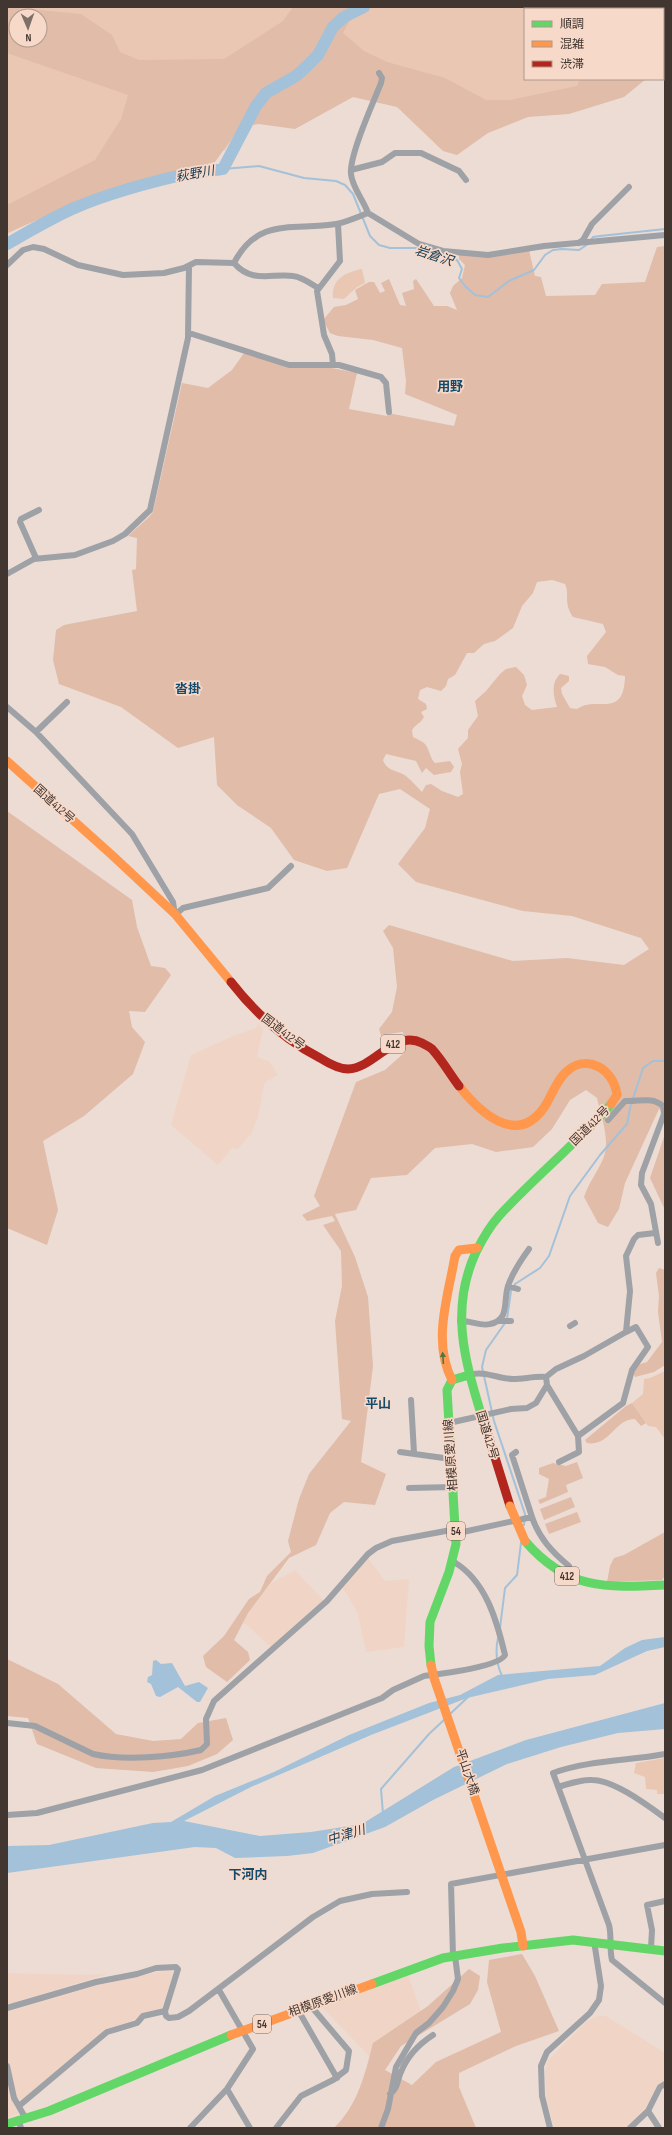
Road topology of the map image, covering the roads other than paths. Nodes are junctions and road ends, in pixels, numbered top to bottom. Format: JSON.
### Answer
{"nodes":[{"id":1,"x":378,"y":73,"type":"dead end"},
{"id":2,"x":351,"y":170,"type":"junction"},
{"id":3,"x":466,"y":180,"type":"dead end"},
{"id":4,"x":629,"y":187,"type":"dead end"},
{"id":5,"x":364,"y":215,"type":"junction"},
{"id":6,"x":338,"y":224,"type":"junction"},
{"id":7,"x":665,"y":235,"type":"edge"},
{"id":8,"x":582,"y":243,"type":"junction"},
{"id":9,"x":234,"y":263,"type":"junction"},
{"id":10,"x":7,"y":265,"type":"edge"},
{"id":11,"x":188,"y":266,"type":"junction"},
{"id":12,"x":318,"y":288,"type":"junction"},
{"id":13,"x":189,"y":333,"type":"junction"},
{"id":14,"x":333,"y":365,"type":"junction"},
{"id":15,"x":389,"y":412,"type":"dead end"},
{"id":16,"x":39,"y":510,"type":"dead end"},
{"id":17,"x":36,"y":558,"type":"junction"},
{"id":18,"x":7,"y":574,"type":"edge"},
{"id":19,"x":68,"y":702,"type":"dead end"},
{"id":20,"x":7,"y":707,"type":"edge"},
{"id":21,"x":36,"y":732,"type":"junction"},
{"id":22,"x":7,"y":761,"type":"edge"},
{"id":23,"x":291,"y":866,"type":"dead end"},
{"id":24,"x":175,"y":915,"type":"junction"},
{"id":25,"x":609,"y":1115,"type":"junction"},
{"id":26,"x":656,"y":1233,"type":"junction"},
{"id":27,"x":658,"y":1243,"type":"dead end"},
{"id":28,"x":477,"y":1248,"type":"junction"},
{"id":29,"x":529,"y":1249,"type":"dead end"},
{"id":30,"x":508,"y":1286,"type":"junction"},
{"id":31,"x":518,"y":1289,"type":"dead end"},
{"id":32,"x":460,"y":1321,"type":"junction"},
{"id":33,"x":500,"y":1321,"type":"junction"},
{"id":34,"x":511,"y":1321,"type":"dead end"},
{"id":35,"x":626,"y":1332,"type":"junction"},
{"id":36,"x":473,"y":1374,"type":"junction"},
{"id":37,"x":546,"y":1377,"type":"junction"},
{"id":38,"x":452,"y":1380,"type":"junction"},
{"id":39,"x":547,"y":1385,"type":"junction"},
{"id":40,"x":411,"y":1400,"type":"dead end"},
{"id":41,"x":487,"y":1416,"type":"junction"},
{"id":42,"x":449,"y":1423,"type":"junction"},
{"id":43,"x":578,"y":1436,"type":"junction"},
{"id":44,"x":400,"y":1452,"type":"dead end"},
{"id":45,"x":516,"y":1452,"type":"dead end"},
{"id":46,"x":414,"y":1453,"type":"junction"},
{"id":47,"x":451,"y":1459,"type":"junction"},
{"id":48,"x":559,"y":1462,"type":"dead end"},
{"id":49,"x":453,"y":1487,"type":"junction"},
{"id":50,"x":409,"y":1488,"type":"dead end"},
{"id":51,"x":531,"y":1517,"type":"junction"},
{"id":52,"x":456,"y":1531,"type":"junction"},
{"id":53,"x":454,"y":1562,"type":"junction"},
{"id":54,"x":566,"y":1575,"type":"junction"},
{"id":55,"x":665,"y":1585,"type":"edge"},
{"id":56,"x":434,"y":1676,"type":"junction"},
{"id":57,"x":7,"y":1724,"type":"edge"},
{"id":58,"x":665,"y":1754,"type":"edge"},
{"id":59,"x":558,"y":1787,"type":"junction"},
{"id":60,"x":7,"y":1815,"type":"edge"},
{"id":61,"x":665,"y":1818,"type":"edge"},
{"id":62,"x":665,"y":1845,"type":"edge"},
{"id":63,"x":585,"y":1859,"type":"junction"},
{"id":64,"x":500,"y":1871,"type":"junction"},
{"id":65,"x":407,"y":1892,"type":"dead end"},
{"id":66,"x":665,"y":1901,"type":"edge"},
{"id":67,"x":594,"y":1941,"type":"junction"},
{"id":68,"x":611,"y":1943,"type":"junction"},
{"id":69,"x":523,"y":1946,"type":"junction"},
{"id":70,"x":651,"y":1948,"type":"junction"},
{"id":71,"x":665,"y":1951,"type":"edge"},
{"id":72,"x":454,"y":1956,"type":"junction"},
{"id":73,"x":219,"y":1990,"type":"junction"},
{"id":74,"x":665,"y":2003,"type":"edge"},
{"id":75,"x":310,"y":2005,"type":"junction"},
{"id":76,"x":7,"y":2008,"type":"edge"},
{"id":77,"x":298,"y":2010,"type":"junction"},
{"id":78,"x":165,"y":2011,"type":"junction"},
{"id":79,"x":244,"y":2030,"type":"junction"},
{"id":80,"x":433,"y":2035,"type":"dead end"},
{"id":81,"x":7,"y":2066,"type":"edge"},
{"id":82,"x":337,"y":2078,"type":"junction"},
{"id":83,"x":665,"y":2084,"type":"edge"},
{"id":84,"x":227,"y":2089,"type":"junction"},
{"id":85,"x":390,"y":2094,"type":"junction"},
{"id":86,"x":19,"y":2106,"type":"junction"},
{"id":87,"x":648,"y":2112,"type":"junction"},
{"id":88,"x":22,"y":2123,"type":"edge"},
{"id":89,"x":7,"y":2124,"type":"edge"},
{"id":90,"x":193,"y":2127,"type":"edge"},
{"id":91,"x":250,"y":2128,"type":"edge"},
{"id":92,"x":276,"y":2128,"type":"edge"},
{"id":93,"x":381,"y":2128,"type":"edge"},
{"id":94,"x":550,"y":2128,"type":"edge"},
{"id":95,"x":630,"y":2128,"type":"edge"},
{"id":96,"x":659,"y":2128,"type":"edge"}],
"edges":[{"from":1,"to":2,"type":"street"},
{"from":2,"to":3,"type":"street"},
{"from":2,"to":5,"type":"street"},
{"from":4,"to":8,"type":"street"},
{"from":5,"to":6,"type":"street"},
{"from":5,"to":8,"type":"street"},
{"from":6,"to":9,"type":"street"},
{"from":6,"to":12,"type":"street"},
{"from":7,"to":8,"type":"street"},
{"from":9,"to":11,"type":"street"},
{"from":9,"to":12,"type":"street"},
{"from":10,"to":11,"type":"street"},
{"from":11,"to":13,"type":"street"},
{"from":12,"to":14,"type":"street"},
{"from":13,"to":14,"type":"street"},
{"from":13,"to":17,"type":"street"},
{"from":14,"to":15,"type":"street"},
{"from":16,"to":17,"type":"street"},
{"from":17,"to":18,"type":"street"},
{"from":19,"to":21,"type":"street"},
{"from":20,"to":21,"type":"street"},
{"from":21,"to":24,"type":"street"},
{"from":22,"to":24,"type":"main road","name":"国道412号","number":"412"},
{"from":23,"to":24,"type":"street"},
{"from":24,"to":25,"type":"main road","name":"国道412号","number":"412"},
{"from":25,"to":26,"type":"street"},
{"from":25,"to":28,"type":"main road","name":"国道412号","number":"412"},
{"from":26,"to":27,"type":"street"},
{"from":26,"to":35,"type":"street"},
{"from":28,"to":32,"type":"main road","name":"国道412号","number":"412"},
{"from":38,"to":28,"type":"main road","one_way":true},
{"from":29,"to":30,"type":"street"},
{"from":30,"to":31,"type":"street"},
{"from":30,"to":33,"type":"street"},
{"from":32,"to":33,"type":"street"},
{"from":32,"to":36,"type":"main road","name":"国道412号","number":"412"},
{"from":33,"to":34,"type":"street"},
{"from":35,"to":37,"type":"street"},
{"from":35,"to":43,"type":"street"},
{"from":36,"to":37,"type":"street"},
{"from":36,"to":38,"type":"main road"},
{"from":36,"to":41,"type":"main road","name":"国道412号","number":"412"},
{"from":37,"to":39,"type":"street"},
{"from":38,"to":42,"type":"main road","name":"相模原愛川線","number":"54"},
{"from":39,"to":41,"type":"street"},
{"from":39,"to":43,"type":"street"},
{"from":40,"to":46,"type":"street"},
{"from":41,"to":42,"type":"street"},
{"from":41,"to":54,"type":"main road","name":"国道412号","number":"412","bridge":true},
{"from":42,"to":47,"type":"main road","name":"相模原愛川線","number":"54"},
{"from":43,"to":48,"type":"street"},
{"from":44,"to":46,"type":"street"},
{"from":45,"to":51,"type":"street"},
{"from":46,"to":47,"type":"street"},
{"from":47,"to":49,"type":"main road","name":"相模原愛川線","number":"54"},
{"from":49,"to":50,"type":"street"},
{"from":49,"to":52,"type":"main road","name":"相模原愛川線","number":"54"},
{"from":51,"to":52,"type":"street"},
{"from":51,"to":54,"type":"street"},
{"from":52,"to":53,"type":"main road","name":"相模原愛川線","number":"54"},
{"from":52,"to":57,"type":"street"},
{"from":53,"to":56,"type":"main road","name":"相模原愛川線","number":"54"},
{"from":53,"to":56,"type":"street"},
{"from":54,"to":55,"type":"main road","name":"国道412号","number":"412"},
{"from":56,"to":60,"type":"street"},
{"from":56,"to":64,"type":"main road","name":"平山大橋","number":"54"},
{"from":58,"to":59,"type":"street"},
{"from":59,"to":61,"type":"street"},
{"from":59,"to":63,"type":"street"},
{"from":62,"to":63,"type":"street"},
{"from":63,"to":64,"type":"street"},
{"from":63,"to":68,"type":"street"},
{"from":64,"to":69,"type":"main road","number":"54"},
{"from":64,"to":72,"type":"street"},
{"from":65,"to":73,"type":"street"},
{"from":66,"to":70,"type":"street"},
{"from":67,"to":68,"type":"main road","number":"54"},
{"from":67,"to":69,"type":"main road","number":"54"},
{"from":67,"to":94,"type":"street"},
{"from":68,"to":70,"type":"main road","number":"54"},
{"from":68,"to":74,"type":"street"},
{"from":69,"to":72,"type":"main road","name":"相模原愛川線","number":"54"},
{"from":70,"to":71,"type":"main road","number":"54"},
{"from":72,"to":75,"type":"main road","name":"相模原愛川線","number":"54"},
{"from":72,"to":85,"type":"street"},
{"from":73,"to":78,"type":"street"},
{"from":73,"to":79,"type":"street"},
{"from":75,"to":77,"type":"main road","name":"相模原愛川線","number":"54"},
{"from":75,"to":82,"type":"street"},
{"from":76,"to":78,"type":"street"},
{"from":77,"to":79,"type":"main road","name":"相模原愛川線","number":"54"},
{"from":77,"to":82,"type":"street"},
{"from":78,"to":86,"type":"street"},
{"from":79,"to":84,"type":"street"},
{"from":79,"to":88,"type":"main road","name":"相模原愛川線","number":"54"},
{"from":80,"to":85,"type":"street"},
{"from":81,"to":86,"type":"street"},
{"from":82,"to":92,"type":"street"},
{"from":83,"to":87,"type":"street"},
{"from":84,"to":90,"type":"street"},
{"from":84,"to":91,"type":"street"},
{"from":85,"to":93,"type":"street"},
{"from":86,"to":88,"type":"street"},
{"from":87,"to":95,"type":"street"},
{"from":87,"to":96,"type":"street"},
{"from":88,"to":89,"type":"main road","name":"相模原愛川線","number":"54"}]}
